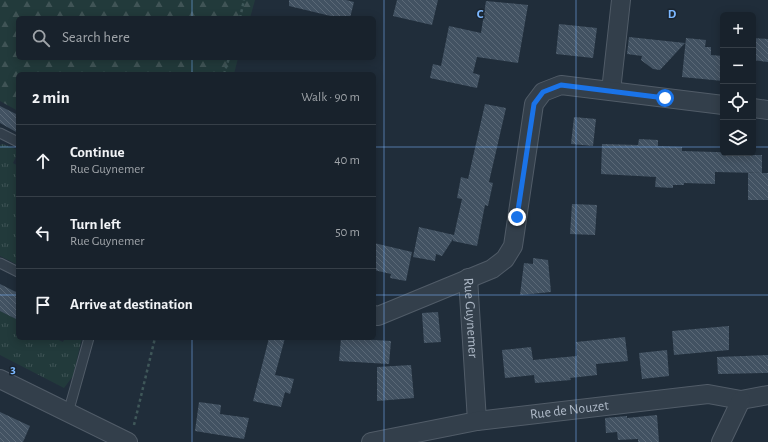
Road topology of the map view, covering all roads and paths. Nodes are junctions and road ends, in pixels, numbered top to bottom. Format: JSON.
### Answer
{"nodes":[{"id":1,"x":244,"y":0,"type":"edge"},
{"id":2,"x":621,"y":0,"type":"edge"},
{"id":3,"x":240,"y":16,"type":"edge"},
{"id":4,"x":228,"y":60,"type":"edge"},
{"id":5,"x":225,"y":72,"type":"edge"},
{"id":6,"x":610,"y":91,"type":"junction"},
{"id":7,"x":720,"y":105,"type":"edge"},
{"id":8,"x":756,"y":108,"type":"edge"},
{"id":9,"x":768,"y":110,"type":"edge"},
{"id":10,"x":0,"y":133,"type":"edge"},
{"id":11,"x":16,"y":141,"type":"edge"},
{"id":12,"x":0,"y":263,"type":"edge"},
{"id":13,"x":16,"y":271,"type":"edge"},
{"id":14,"x":468,"y":278,"type":"junction"},
{"id":15,"x":376,"y":315,"type":"edge"},
{"id":16,"x":88,"y":340,"type":"edge"},
{"id":17,"x":155,"y":340,"type":"edge"},
{"id":18,"x":0,"y":379,"type":"edge"},
{"id":19,"x":768,"y":395,"type":"edge"},
{"id":20,"x":741,"y":400,"type":"junction"},
{"id":21,"x":68,"y":412,"type":"junction"},
{"id":22,"x":477,"y":421,"type":"junction"},
{"id":23,"x":131,"y":435,"type":"edge"},
{"id":24,"x":371,"y":442,"type":"edge"},
{"id":25,"x":721,"y":442,"type":"edge"}],
"edges":[{"from":1,"to":3,"type":"path"},
{"from":2,"to":6,"type":"street"},
{"from":4,"to":5,"type":"path"},
{"from":6,"to":7,"type":"street","name":"Rue Guynemer"},
{"from":6,"to":14,"type":"street","name":"Rue Guynemer"},
{"from":8,"to":9,"type":"street"},
{"from":10,"to":11,"type":"lane"},
{"from":12,"to":13,"type":"lane"},
{"from":14,"to":15,"type":"street"},
{"from":14,"to":22,"type":"street","name":"Rue Guynemer"},
{"from":16,"to":21,"type":"lane"},
{"from":17,"to":23,"type":"path"},
{"from":18,"to":21,"type":"street"},
{"from":19,"to":20,"type":"street","name":"Rue de Nouzet"},
{"from":20,"to":22,"type":"street","name":"Rue de Nouzet"},
{"from":20,"to":25,"type":"street"},
{"from":21,"to":23,"type":"street"},
{"from":22,"to":24,"type":"street","name":"Rue de Nouzet"}]}
